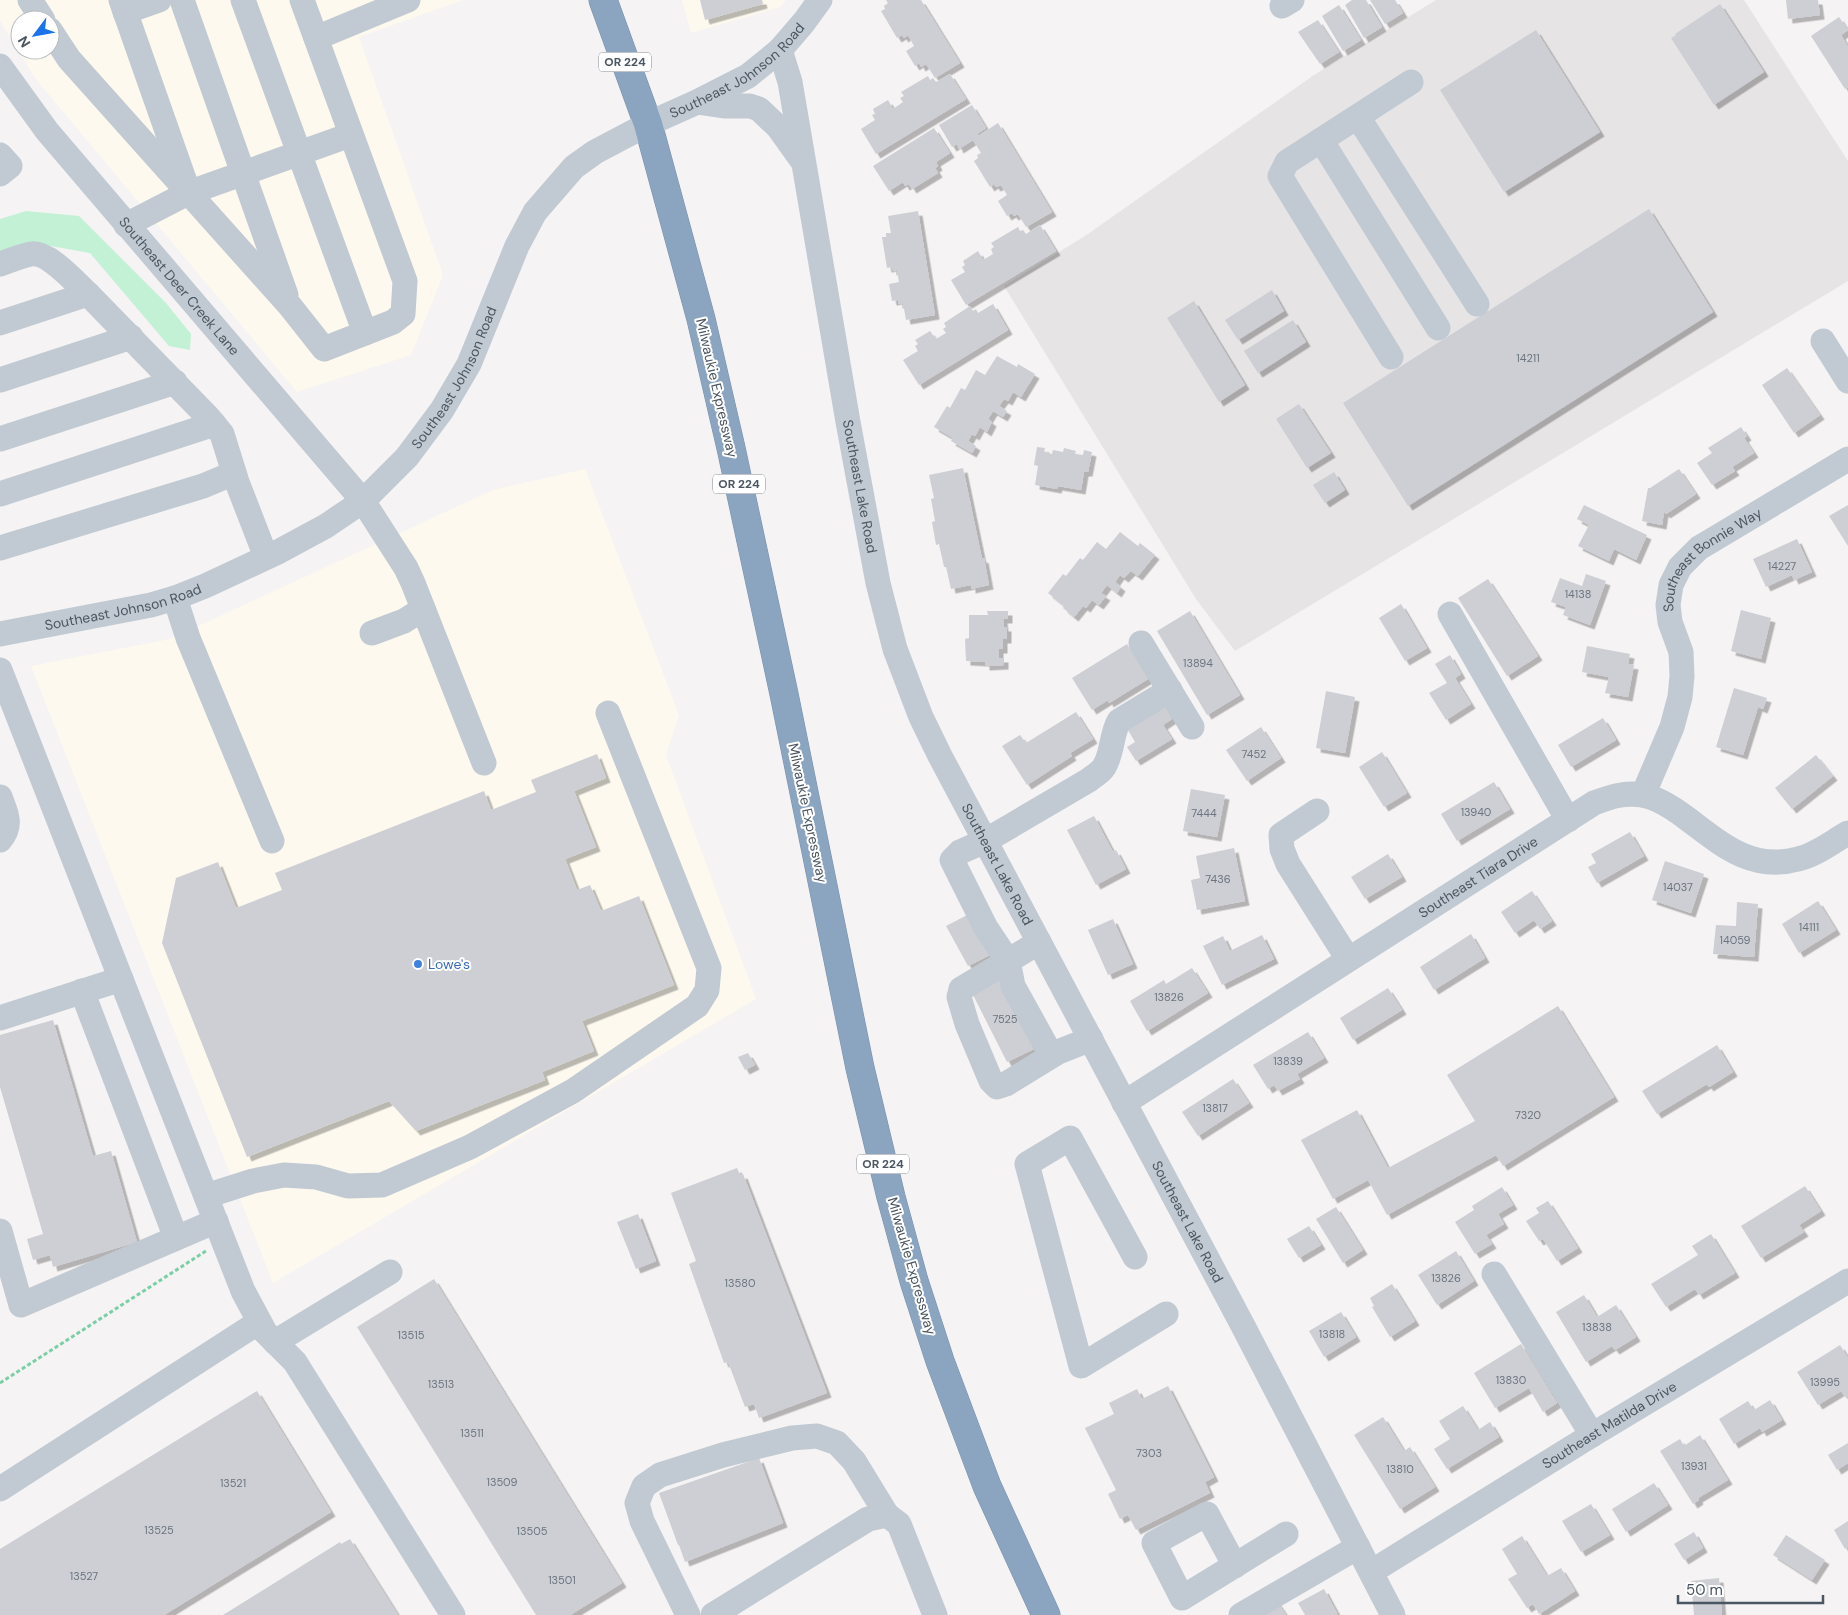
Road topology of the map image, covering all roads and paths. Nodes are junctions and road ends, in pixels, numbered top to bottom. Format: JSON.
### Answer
{"nodes":[{"id":1,"x":159,"y":0,"type":"edge"},
{"id":2,"x":182,"y":0,"type":"edge"},
{"id":3,"x":242,"y":0,"type":"edge"},
{"id":4,"x":302,"y":0,"type":"edge"},
{"id":5,"x":603,"y":0,"type":"edge"},
{"id":6,"x":820,"y":0,"type":"edge"},
{"id":7,"x":403,"y":1,"type":"edge"},
{"id":8,"x":123,"y":6,"type":"edge"},
{"id":9,"x":374,"y":6,"type":"edge"},
{"id":10,"x":316,"y":38,"type":"junction"},
{"id":11,"x":60,"y":45,"type":"edge"},
{"id":12,"x":780,"y":50,"type":"junction"},
{"id":13,"x":3,"y":78,"type":"edge"},
{"id":14,"x":1411,"y":82,"type":"dead end"},
{"id":15,"x":697,"y":102,"type":"junction"},
{"id":16,"x":1358,"y":116,"type":"junction"},
{"id":17,"x":648,"y":124,"type":"junction"},
{"id":18,"x":350,"y":135,"type":"junction"},
{"id":19,"x":1321,"y":140,"type":"junction"},
{"id":20,"x":298,"y":154,"type":"junction"},
{"id":21,"x":0,"y":155,"type":"edge"},
{"id":22,"x":803,"y":161,"type":"junction"},
{"id":23,"x":244,"y":173,"type":"junction"},
{"id":24,"x":0,"y":174,"type":"edge"},
{"id":25,"x":188,"y":193,"type":"junction"},
{"id":26,"x":126,"y":225,"type":"junction"},
{"id":27,"x":0,"y":264,"type":"edge"},
{"id":28,"x":88,"y":294,"type":"junction"},
{"id":29,"x":1477,"y":304,"type":"dead end"},
{"id":30,"x":290,"y":306,"type":"junction"},
{"id":31,"x":0,"y":323,"type":"edge"},
{"id":32,"x":1438,"y":328,"type":"dead end"},
{"id":33,"x":365,"y":333,"type":"junction"},
{"id":34,"x":131,"y":338,"type":"junction"},
{"id":35,"x":1823,"y":341,"type":"dead end"},
{"id":36,"x":1391,"y":357,"type":"dead end"},
{"id":37,"x":0,"y":380,"type":"edge"},
{"id":38,"x":1848,"y":381,"type":"edge"},
{"id":39,"x":175,"y":382,"type":"junction"},
{"id":40,"x":214,"y":424,"type":"junction"},
{"id":41,"x":0,"y":439,"type":"edge"},
{"id":42,"x":1848,"y":459,"type":"edge"},
{"id":43,"x":234,"y":473,"type":"junction"},
{"id":44,"x":0,"y":494,"type":"edge"},
{"id":45,"x":363,"y":500,"type":"junction"},
{"id":46,"x":0,"y":548,"type":"edge"},
{"id":47,"x":266,"y":557,"type":"junction"},
{"id":48,"x":176,"y":598,"type":"junction"},
{"id":49,"x":423,"y":609,"type":"junction"},
{"id":50,"x":1450,"y":614,"type":"dead end"},
{"id":51,"x":372,"y":633,"type":"dead end"},
{"id":52,"x":0,"y":634,"type":"edge"},
{"id":53,"x":1141,"y":643,"type":"dead end"},
{"id":54,"x":0,"y":670,"type":"edge"},
{"id":55,"x":1170,"y":690,"type":"junction"},
{"id":56,"x":608,"y":713,"type":"dead end"},
{"id":57,"x":1192,"y":727,"type":"dead end"},
{"id":58,"x":484,"y":763,"type":"dead end"},
{"id":59,"x":1642,"y":795,"type":"junction"},
{"id":60,"x":0,"y":796,"type":"edge"},
{"id":61,"x":1317,"y":811,"type":"dead end"},
{"id":62,"x":1568,"y":820,"type":"junction"},
{"id":63,"x":1848,"y":832,"type":"edge"},
{"id":64,"x":0,"y":840,"type":"edge"},
{"id":65,"x":272,"y":841,"type":"dead end"},
{"id":66,"x":985,"y":841,"type":"junction"},
{"id":67,"x":1039,"y":942,"type":"junction"},
{"id":68,"x":1348,"y":959,"type":"junction"},
{"id":69,"x":1008,"y":961,"type":"junction"},
{"id":70,"x":121,"y":979,"type":"junction"},
{"id":71,"x":82,"y":991,"type":"junction"},
{"id":72,"x":0,"y":1018,"type":"edge"},
{"id":73,"x":1090,"y":1039,"type":"junction"},
{"id":74,"x":1053,"y":1052,"type":"junction"},
{"id":75,"x":1124,"y":1102,"type":"junction"},
{"id":76,"x":206,"y":1196,"type":"junction"},
{"id":77,"x":0,"y":1231,"type":"edge"},
{"id":78,"x":219,"y":1231,"type":"junction"},
{"id":79,"x":176,"y":1238,"type":"junction"},
{"id":80,"x":1135,"y":1258,"type":"dead end"},
{"id":81,"x":390,"y":1272,"type":"dead end"},
{"id":82,"x":1494,"y":1274,"type":"dead end"},
{"id":83,"x":1848,"y":1281,"type":"edge"},
{"id":84,"x":1166,"y":1314,"type":"dead end"},
{"id":85,"x":259,"y":1322,"type":"junction"},
{"id":86,"x":275,"y":1342,"type":"junction"},
{"id":87,"x":0,"y":1383,"type":"edge"},
{"id":88,"x":1592,"y":1435,"type":"junction"},
{"id":89,"x":0,"y":1489,"type":"edge"},
{"id":90,"x":893,"y":1520,"type":"junction"},
{"id":91,"x":1286,"y":1534,"type":"dead end"},
{"id":92,"x":1358,"y":1547,"type":"junction"},
{"id":93,"x":1235,"y":1566,"type":"dead end"},
{"id":94,"x":1371,"y":1572,"type":"junction"},
{"id":95,"x":453,"y":1615,"type":"edge"},
{"id":96,"x":688,"y":1615,"type":"edge"},
{"id":97,"x":713,"y":1615,"type":"edge"},
{"id":98,"x":935,"y":1615,"type":"edge"},
{"id":99,"x":1046,"y":1615,"type":"edge"},
{"id":100,"x":1240,"y":1615,"type":"edge"},
{"id":101,"x":1393,"y":1615,"type":"edge"}],
"edges":[{"from":1,"to":8,"type":"street"},
{"from":2,"to":23,"type":"street"},
{"from":3,"to":20,"type":"street"},
{"from":4,"to":10,"type":"street"},
{"from":5,"to":17,"type":"highway","name":"Milwaukie Expressway","number":"OR 224"},
{"from":6,"to":12,"type":"street","name":"Southeast Johnson Road"},
{"from":7,"to":9,"type":"street"},
{"from":8,"to":25,"type":"street"},
{"from":9,"to":10,"type":"street"},
{"from":10,"to":18,"type":"street"},
{"from":11,"to":25,"type":"street"},
{"from":12,"to":15,"type":"street","name":"Southeast Johnson Road"},
{"from":12,"to":22,"type":"street","name":"Southeast Lake Road"},
{"from":13,"to":26,"type":"street","name":"Southeast Deer Creek Lane"},
{"from":14,"to":16,"type":"street"},
{"from":15,"to":17,"type":"street","name":"Southeast Johnson Road"},
{"from":15,"to":22,"type":"street"},
{"from":16,"to":19,"type":"street"},
{"from":16,"to":29,"type":"street"},
{"from":17,"to":45,"type":"street","name":"Southeast Johnson Road"},
{"from":17,"to":99,"type":"highway","name":"Milwaukie Expressway","number":"OR 224"},
{"from":18,"to":20,"type":"street"},
{"from":18,"to":33,"type":"street"},
{"from":19,"to":32,"type":"street"},
{"from":19,"to":36,"type":"street"},
{"from":20,"to":23,"type":"street"},
{"from":20,"to":33,"type":"street"},
{"from":21,"to":24,"type":"street"},
{"from":22,"to":66,"type":"street","name":"Southeast Lake Road"},
{"from":23,"to":25,"type":"street"},
{"from":23,"to":30,"type":"street"},
{"from":25,"to":26,"type":"street"},
{"from":25,"to":30,"type":"street"},
{"from":26,"to":45,"type":"street","name":"Southeast Deer Creek Lane"},
{"from":27,"to":28,"type":"street"},
{"from":28,"to":31,"type":"street"},
{"from":28,"to":34,"type":"street"},
{"from":30,"to":33,"type":"street"},
{"from":34,"to":37,"type":"street"},
{"from":34,"to":39,"type":"street"},
{"from":35,"to":38,"type":"street"},
{"from":39,"to":40,"type":"street"},
{"from":39,"to":41,"type":"street"},
{"from":40,"to":43,"type":"street"},
{"from":40,"to":44,"type":"street"},
{"from":42,"to":59,"type":"street","name":"Southeast Bonnie Way"},
{"from":43,"to":46,"type":"street"},
{"from":43,"to":47,"type":"street"},
{"from":45,"to":47,"type":"street","name":"Southeast Johnson Road"},
{"from":45,"to":49,"type":"street","name":"Southeast Deer Creek Lane"},
{"from":47,"to":48,"type":"street","name":"Southeast Johnson Road"},
{"from":48,"to":52,"type":"street","name":"Southeast Johnson Road"},
{"from":48,"to":65,"type":"street"},
{"from":49,"to":51,"type":"street"},
{"from":49,"to":58,"type":"street","name":"Southeast Deer Creek Lane"},
{"from":50,"to":62,"type":"street"},
{"from":53,"to":55,"type":"street"},
{"from":54,"to":70,"type":"street"},
{"from":55,"to":57,"type":"street"},
{"from":55,"to":66,"type":"street"},
{"from":56,"to":76,"type":"street"},
{"from":59,"to":62,"type":"street","name":"Southeast Tiara Drive"},
{"from":59,"to":63,"type":"street","name":"Southeast Tiara Drive"},
{"from":60,"to":64,"type":"street"},
{"from":61,"to":68,"type":"street"},
{"from":62,"to":68,"type":"street","name":"Southeast Tiara Drive"},
{"from":66,"to":67,"type":"street","name":"Southeast Lake Road"},
{"from":66,"to":69,"type":"street"},
{"from":67,"to":69,"type":"street"},
{"from":67,"to":73,"type":"street","name":"Southeast Lake Road"},
{"from":68,"to":75,"type":"street","name":"Southeast Tiara Drive"},
{"from":69,"to":74,"type":"street"},
{"from":69,"to":74,"type":"street"},
{"from":70,"to":71,"type":"street"},
{"from":70,"to":76,"type":"street"},
{"from":71,"to":72,"type":"street"},
{"from":71,"to":79,"type":"street"},
{"from":73,"to":74,"type":"street"},
{"from":73,"to":75,"type":"street","name":"Southeast Lake Road"},
{"from":75,"to":92,"type":"street","name":"Southeast Lake Road"},
{"from":76,"to":78,"type":"street"},
{"from":77,"to":79,"type":"street"},
{"from":78,"to":79,"type":"street"},
{"from":78,"to":85,"type":"street"},
{"from":78,"to":87,"type":"path"},
{"from":80,"to":84,"type":"street"},
{"from":81,"to":86,"type":"street"},
{"from":82,"to":88,"type":"street"},
{"from":83,"to":88,"type":"street","name":"Southeast Matilda Drive"},
{"from":85,"to":86,"type":"street"},
{"from":85,"to":89,"type":"street"},
{"from":86,"to":95,"type":"street"},
{"from":88,"to":94,"type":"street","name":"Southeast Matilda Drive"},
{"from":90,"to":96,"type":"street"},
{"from":90,"to":97,"type":"street"},
{"from":90,"to":98,"type":"street"},
{"from":91,"to":93,"type":"street"},
{"from":92,"to":94,"type":"street","name":"Southeast Lake Road"},
{"from":92,"to":100,"type":"street"},
{"from":94,"to":101,"type":"street","name":"Southeast Lake Road"}]}
